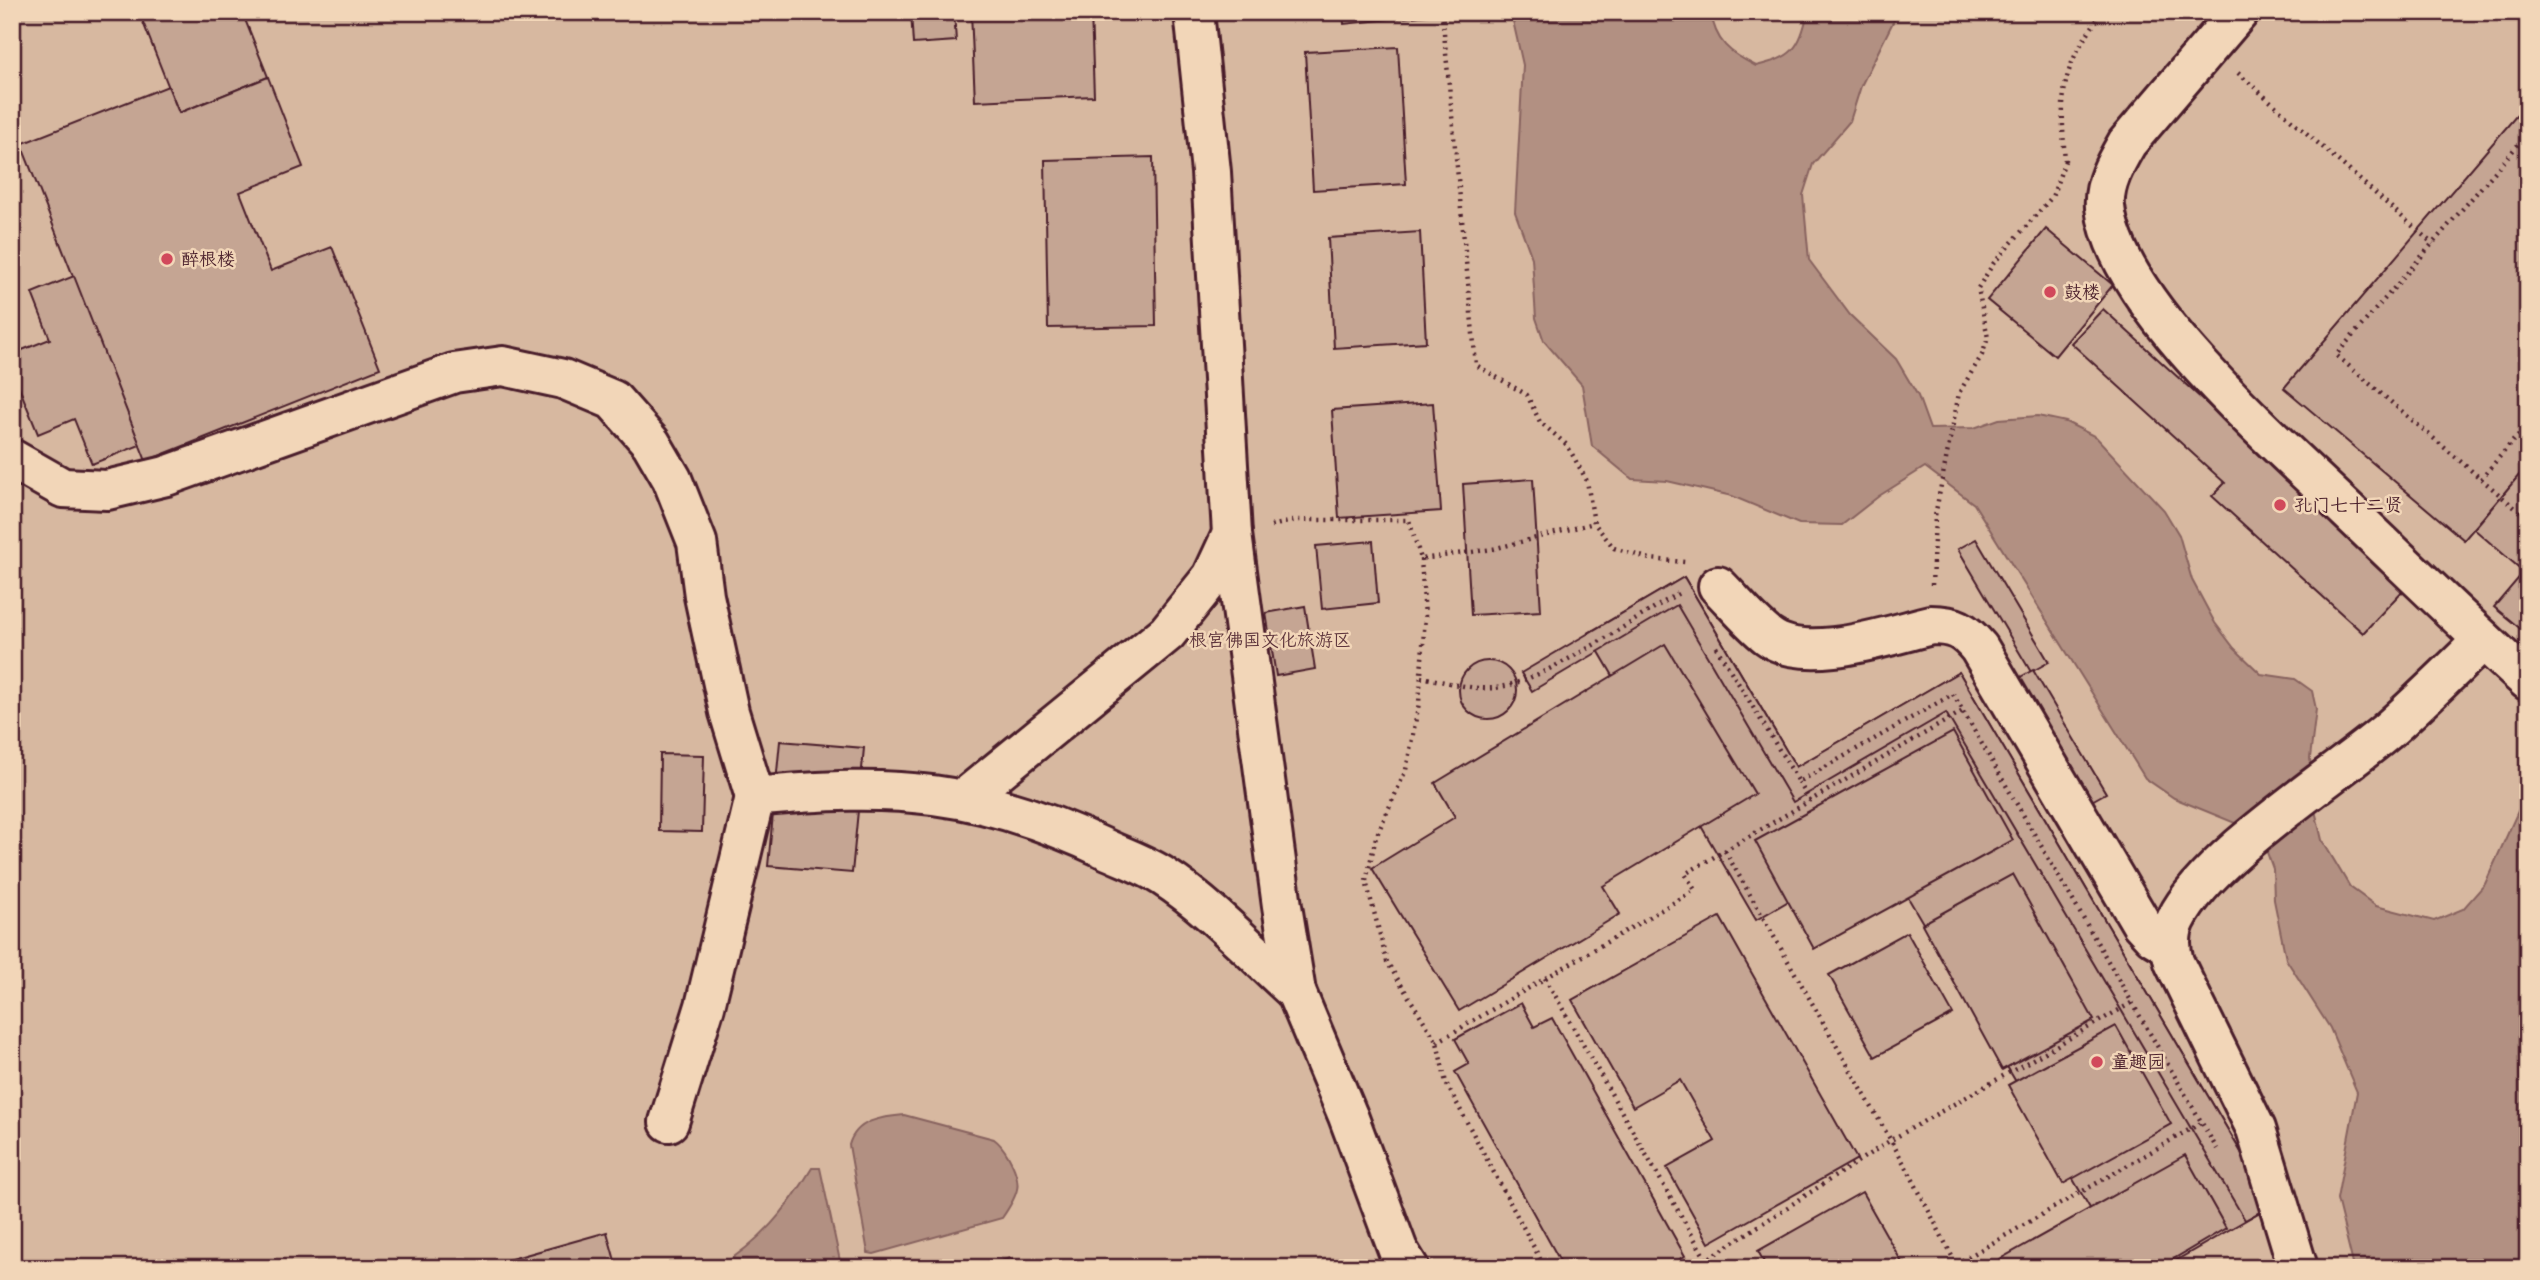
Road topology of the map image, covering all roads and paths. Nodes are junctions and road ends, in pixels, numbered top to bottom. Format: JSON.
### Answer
{"nodes":[{"id":1,"x":1194,"y":12,"type":"edge"},
{"id":2,"x":1443,"y":12,"type":"edge"},
{"id":3,"x":2103,"y":12,"type":"edge"},
{"id":4,"x":2169,"y":12,"type":"edge"},
{"id":5,"x":2239,"y":12,"type":"edge"},
{"id":6,"x":2208,"y":48,"type":"junction"},
{"id":7,"x":2528,"y":141,"type":"edge"},
{"id":8,"x":2065,"y":160,"type":"junction"},
{"id":9,"x":2106,"y":209,"type":"junction"},
{"id":10,"x":2433,"y":244,"type":"junction"},
{"id":11,"x":2528,"y":423,"type":"edge"},
{"id":12,"x":12,"y":459,"type":"edge"},
{"id":13,"x":2481,"y":479,"type":"junction"},
{"id":14,"x":2528,"y":519,"type":"edge"},
{"id":15,"x":1594,"y":523,"type":"junction"},
{"id":16,"x":1232,"y":534,"type":"junction"},
{"id":17,"x":1421,"y":559,"type":"junction"},
{"id":18,"x":1703,"y":595,"type":"junction"},
{"id":19,"x":1931,"y":625,"type":"junction"},
{"id":20,"x":1709,"y":636,"type":"dead end"},
{"id":21,"x":2483,"y":640,"type":"junction"},
{"id":22,"x":1420,"y":677,"type":"junction"},
{"id":23,"x":2528,"y":681,"type":"edge"},
{"id":24,"x":1963,"y":711,"type":"junction"},
{"id":25,"x":1799,"y":782,"type":"junction"},
{"id":26,"x":755,"y":797,"type":"junction"},
{"id":27,"x":965,"y":798,"type":"junction"},
{"id":28,"x":1810,"y":801,"type":"junction"},
{"id":29,"x":1725,"y":851,"type":"junction"},
{"id":30,"x":2170,"y":946,"type":"junction"},
{"id":31,"x":1545,"y":978,"type":"junction"},
{"id":32,"x":1296,"y":992,"type":"junction"},
{"id":33,"x":2133,"y":1002,"type":"junction"},
{"id":34,"x":1437,"y":1042,"type":"junction"},
{"id":35,"x":669,"y":1122,"type":"dead end"},
{"id":36,"x":2201,"y":1123,"type":"junction"},
{"id":37,"x":1891,"y":1140,"type":"junction"},
{"id":38,"x":2222,"y":1158,"type":"dead end"},
{"id":39,"x":1706,"y":1260,"type":"junction"},
{"id":40,"x":1957,"y":1266,"type":"edge"},
{"id":41,"x":1409,"y":1268,"type":"edge"},
{"id":42,"x":1545,"y":1268,"type":"edge"},
{"id":43,"x":1702,"y":1268,"type":"edge"},
{"id":44,"x":1711,"y":1268,"type":"edge"},
{"id":45,"x":2298,"y":1268,"type":"edge"}],
"edges":[{"from":1,"to":16,"type":"lane"},
{"from":2,"to":15,"type":"path"},
{"from":3,"to":8,"type":"path"},
{"from":4,"to":6,"type":"path"},
{"from":5,"to":6,"type":"lane"},
{"from":6,"to":9,"type":"lane"},
{"from":6,"to":10,"type":"path"},
{"from":7,"to":10,"type":"path"},
{"from":8,"to":9,"type":"path"},
{"from":8,"to":19,"type":"path"},
{"from":9,"to":21,"type":"lane"},
{"from":10,"to":13,"type":"path"},
{"from":11,"to":13,"type":"path"},
{"from":12,"to":26,"type":"lane"},
{"from":13,"to":14,"type":"path"},
{"from":15,"to":17,"type":"path"},
{"from":15,"to":18,"type":"path"},
{"from":16,"to":17,"type":"path"},
{"from":16,"to":27,"type":"lane"},
{"from":16,"to":32,"type":"lane"},
{"from":17,"to":22,"type":"path"},
{"from":18,"to":19,"type":"lane"},
{"from":18,"to":22,"type":"path"},
{"from":19,"to":30,"type":"lane"},
{"from":20,"to":25,"type":"path"},
{"from":21,"to":23,"type":"lane"},
{"from":21,"to":30,"type":"lane"},
{"from":22,"to":34,"type":"path"},
{"from":24,"to":25,"type":"path"},
{"from":24,"to":28,"type":"path"},
{"from":24,"to":33,"type":"path"},
{"from":25,"to":28,"type":"path"},
{"from":26,"to":27,"type":"lane"},
{"from":26,"to":35,"type":"lane"},
{"from":27,"to":32,"type":"lane"},
{"from":28,"to":29,"type":"path"},
{"from":29,"to":31,"type":"path"},
{"from":29,"to":37,"type":"path"},
{"from":30,"to":45,"type":"lane"},
{"from":31,"to":34,"type":"path"},
{"from":31,"to":39,"type":"path"},
{"from":32,"to":41,"type":"lane"},
{"from":33,"to":36,"type":"path"},
{"from":33,"to":37,"type":"path"},
{"from":34,"to":42,"type":"path"},
{"from":36,"to":38,"type":"path"},
{"from":36,"to":40,"type":"path"},
{"from":37,"to":39,"type":"path"},
{"from":37,"to":40,"type":"path"},
{"from":39,"to":43,"type":"path"},
{"from":39,"to":44,"type":"path"}]}
